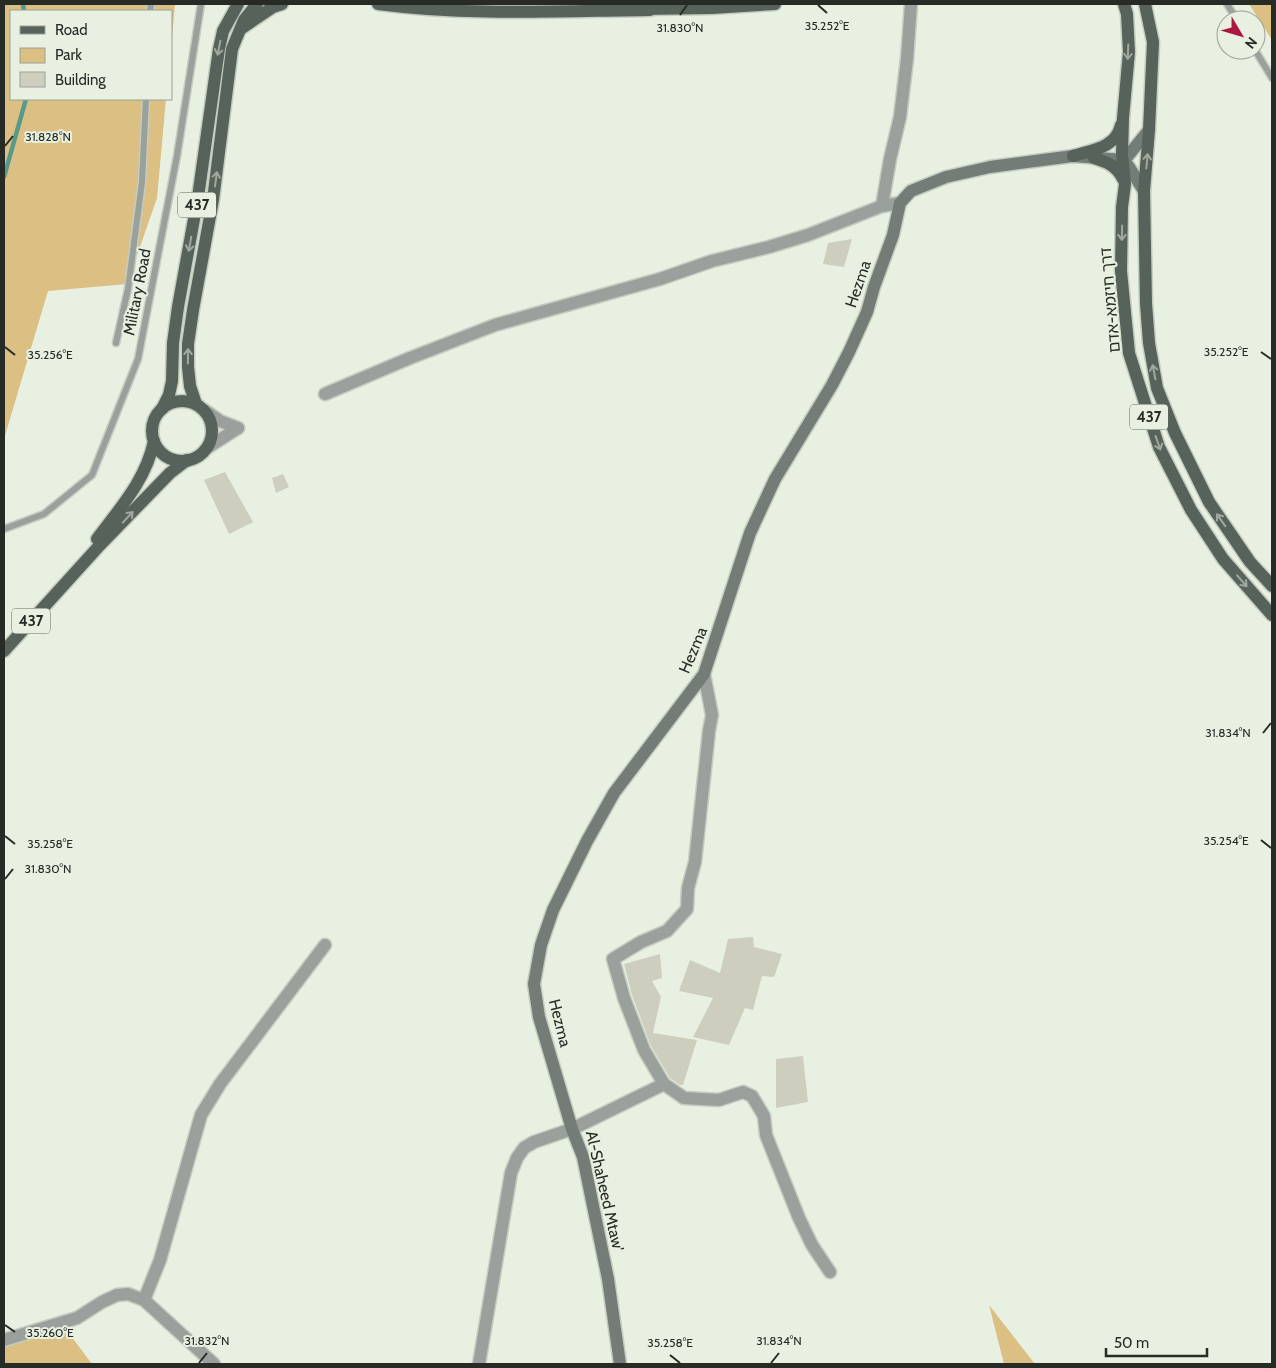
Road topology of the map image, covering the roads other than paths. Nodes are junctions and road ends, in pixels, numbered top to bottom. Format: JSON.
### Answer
{"nodes":[{"id":1,"x":201,"y":4,"type":"edge"},
{"id":2,"x":238,"y":4,"type":"edge"},
{"id":3,"x":257,"y":4,"type":"edge"},
{"id":4,"x":282,"y":4,"type":"edge"},
{"id":5,"x":378,"y":4,"type":"edge"},
{"id":6,"x":590,"y":4,"type":"edge"},
{"id":7,"x":775,"y":4,"type":"edge"},
{"id":8,"x":912,"y":4,"type":"edge"},
{"id":9,"x":1124,"y":4,"type":"edge"},
{"id":10,"x":1145,"y":4,"type":"edge"},
{"id":11,"x":650,"y":10,"type":"junction"},
{"id":12,"x":238,"y":31,"type":"junction"},
{"id":13,"x":1261,"y":60,"type":"edge"},
{"id":14,"x":1272,"y":78,"type":"edge"},
{"id":15,"x":146,"y":100,"type":"edge"},
{"id":16,"x":1122,"y":118,"type":"junction"},
{"id":17,"x":1149,"y":130,"type":"junction"},
{"id":18,"x":1073,"y":156,"type":"junction"},
{"id":19,"x":1094,"y":158,"type":"junction"},
{"id":20,"x":1122,"y":160,"type":"junction"},
{"id":21,"x":1125,"y":184,"type":"junction"},
{"id":22,"x":1144,"y":191,"type":"junction"},
{"id":23,"x":900,"y":203,"type":"junction"},
{"id":24,"x":882,"y":206,"type":"junction"},
{"id":25,"x":116,"y":343,"type":"dead end"},
{"id":26,"x":325,"y":394,"type":"dead end"},
{"id":27,"x":200,"y":407,"type":"junction"},
{"id":28,"x":162,"y":409,"type":"junction"},
{"id":29,"x":154,"y":441,"type":"junction"},
{"id":30,"x":207,"y":448,"type":"junction"},
{"id":31,"x":187,"y":460,"type":"junction"},
{"id":32,"x":4,"y":529,"type":"edge"},
{"id":33,"x":1272,"y":586,"type":"edge"},
{"id":34,"x":59,"y":590,"type":"junction"},
{"id":35,"x":1272,"y":616,"type":"edge"},
{"id":36,"x":4,"y":651,"type":"edge"},
{"id":37,"x":704,"y":674,"type":"junction"},
{"id":38,"x":325,"y":945,"type":"dead end"},
{"id":39,"x":664,"y":1084,"type":"junction"},
{"id":40,"x":572,"y":1129,"type":"junction"},
{"id":41,"x":830,"y":1272,"type":"dead end"},
{"id":42,"x":144,"y":1300,"type":"junction"},
{"id":43,"x":4,"y":1340,"type":"edge"},
{"id":44,"x":214,"y":1364,"type":"edge"},
{"id":45,"x":479,"y":1364,"type":"edge"},
{"id":46,"x":620,"y":1364,"type":"edge"}],
"edges":[{"from":1,"to":32,"type":"lane","name":"Military Road"},
{"from":2,"to":28,"type":"main road","number":"437","one_way":true},
{"from":3,"to":12,"type":"main road","number":"437"},
{"from":4,"to":12,"type":"main road"},
{"from":5,"to":11,"type":"main road"},
{"from":6,"to":11,"type":"main road"},
{"from":7,"to":11,"type":"main road"},
{"from":8,"to":24,"type":"street"},
{"from":9,"to":16,"type":"main road","name":"דרך חיזמא-אדם","number":"437","one_way":true},
{"from":10,"to":17,"type":"main road","number":"437"},
{"from":27,"to":12,"type":"main road","number":"437","one_way":true},
{"from":13,"to":14,"type":"lane"},
{"from":15,"to":25,"type":"lane"},
{"from":16,"to":18,"type":"main road"},
{"from":16,"to":20,"type":"main road","name":"דרך חיזמא-אדם","number":"437"},
{"from":17,"to":20,"type":"street"},
{"from":22,"to":17,"type":"main road","number":"437","one_way":true},
{"from":18,"to":19,"type":"street"},
{"from":18,"to":23,"type":"street"},
{"from":19,"to":20,"type":"street"},
{"from":19,"to":21,"type":"main road"},
{"from":20,"to":21,"type":"main road","name":"דרך חיזמא-אדם","number":"437"},
{"from":20,"to":22,"type":"street"},
{"from":21,"to":35,"type":"main road","name":"דרך חיזמא-אדם","number":"437","one_way":true},
{"from":33,"to":22,"type":"main road","number":"437","one_way":true},
{"from":23,"to":24,"type":"street"},
{"from":23,"to":37,"type":"street","name":"Hezma"},
{"from":24,"to":26,"type":"street"},
{"from":27,"to":28,"type":"main road"},
{"from":27,"to":30,"type":"main road"},
{"from":27,"to":30,"type":"street"},
{"from":28,"to":29,"type":"main road"},
{"from":29,"to":31,"type":"main road"},
{"from":29,"to":34,"type":"main road","number":"437"},
{"from":30,"to":31,"type":"main road"},
{"from":34,"to":31,"type":"main road","number":"437","one_way":true},
{"from":34,"to":36,"type":"main road","number":"437"},
{"from":37,"to":39,"type":"street"},
{"from":37,"to":40,"type":"street","name":"Hezma"},
{"from":38,"to":42,"type":"street"},
{"from":39,"to":40,"type":"street","name":"Al-Shaheed Mtaw'"},
{"from":39,"to":41,"type":"street"},
{"from":40,"to":45,"type":"street"},
{"from":40,"to":46,"type":"street","name":"Al-Shaheed Mtaw'"},
{"from":42,"to":43,"type":"street"},
{"from":42,"to":44,"type":"street"}]}
